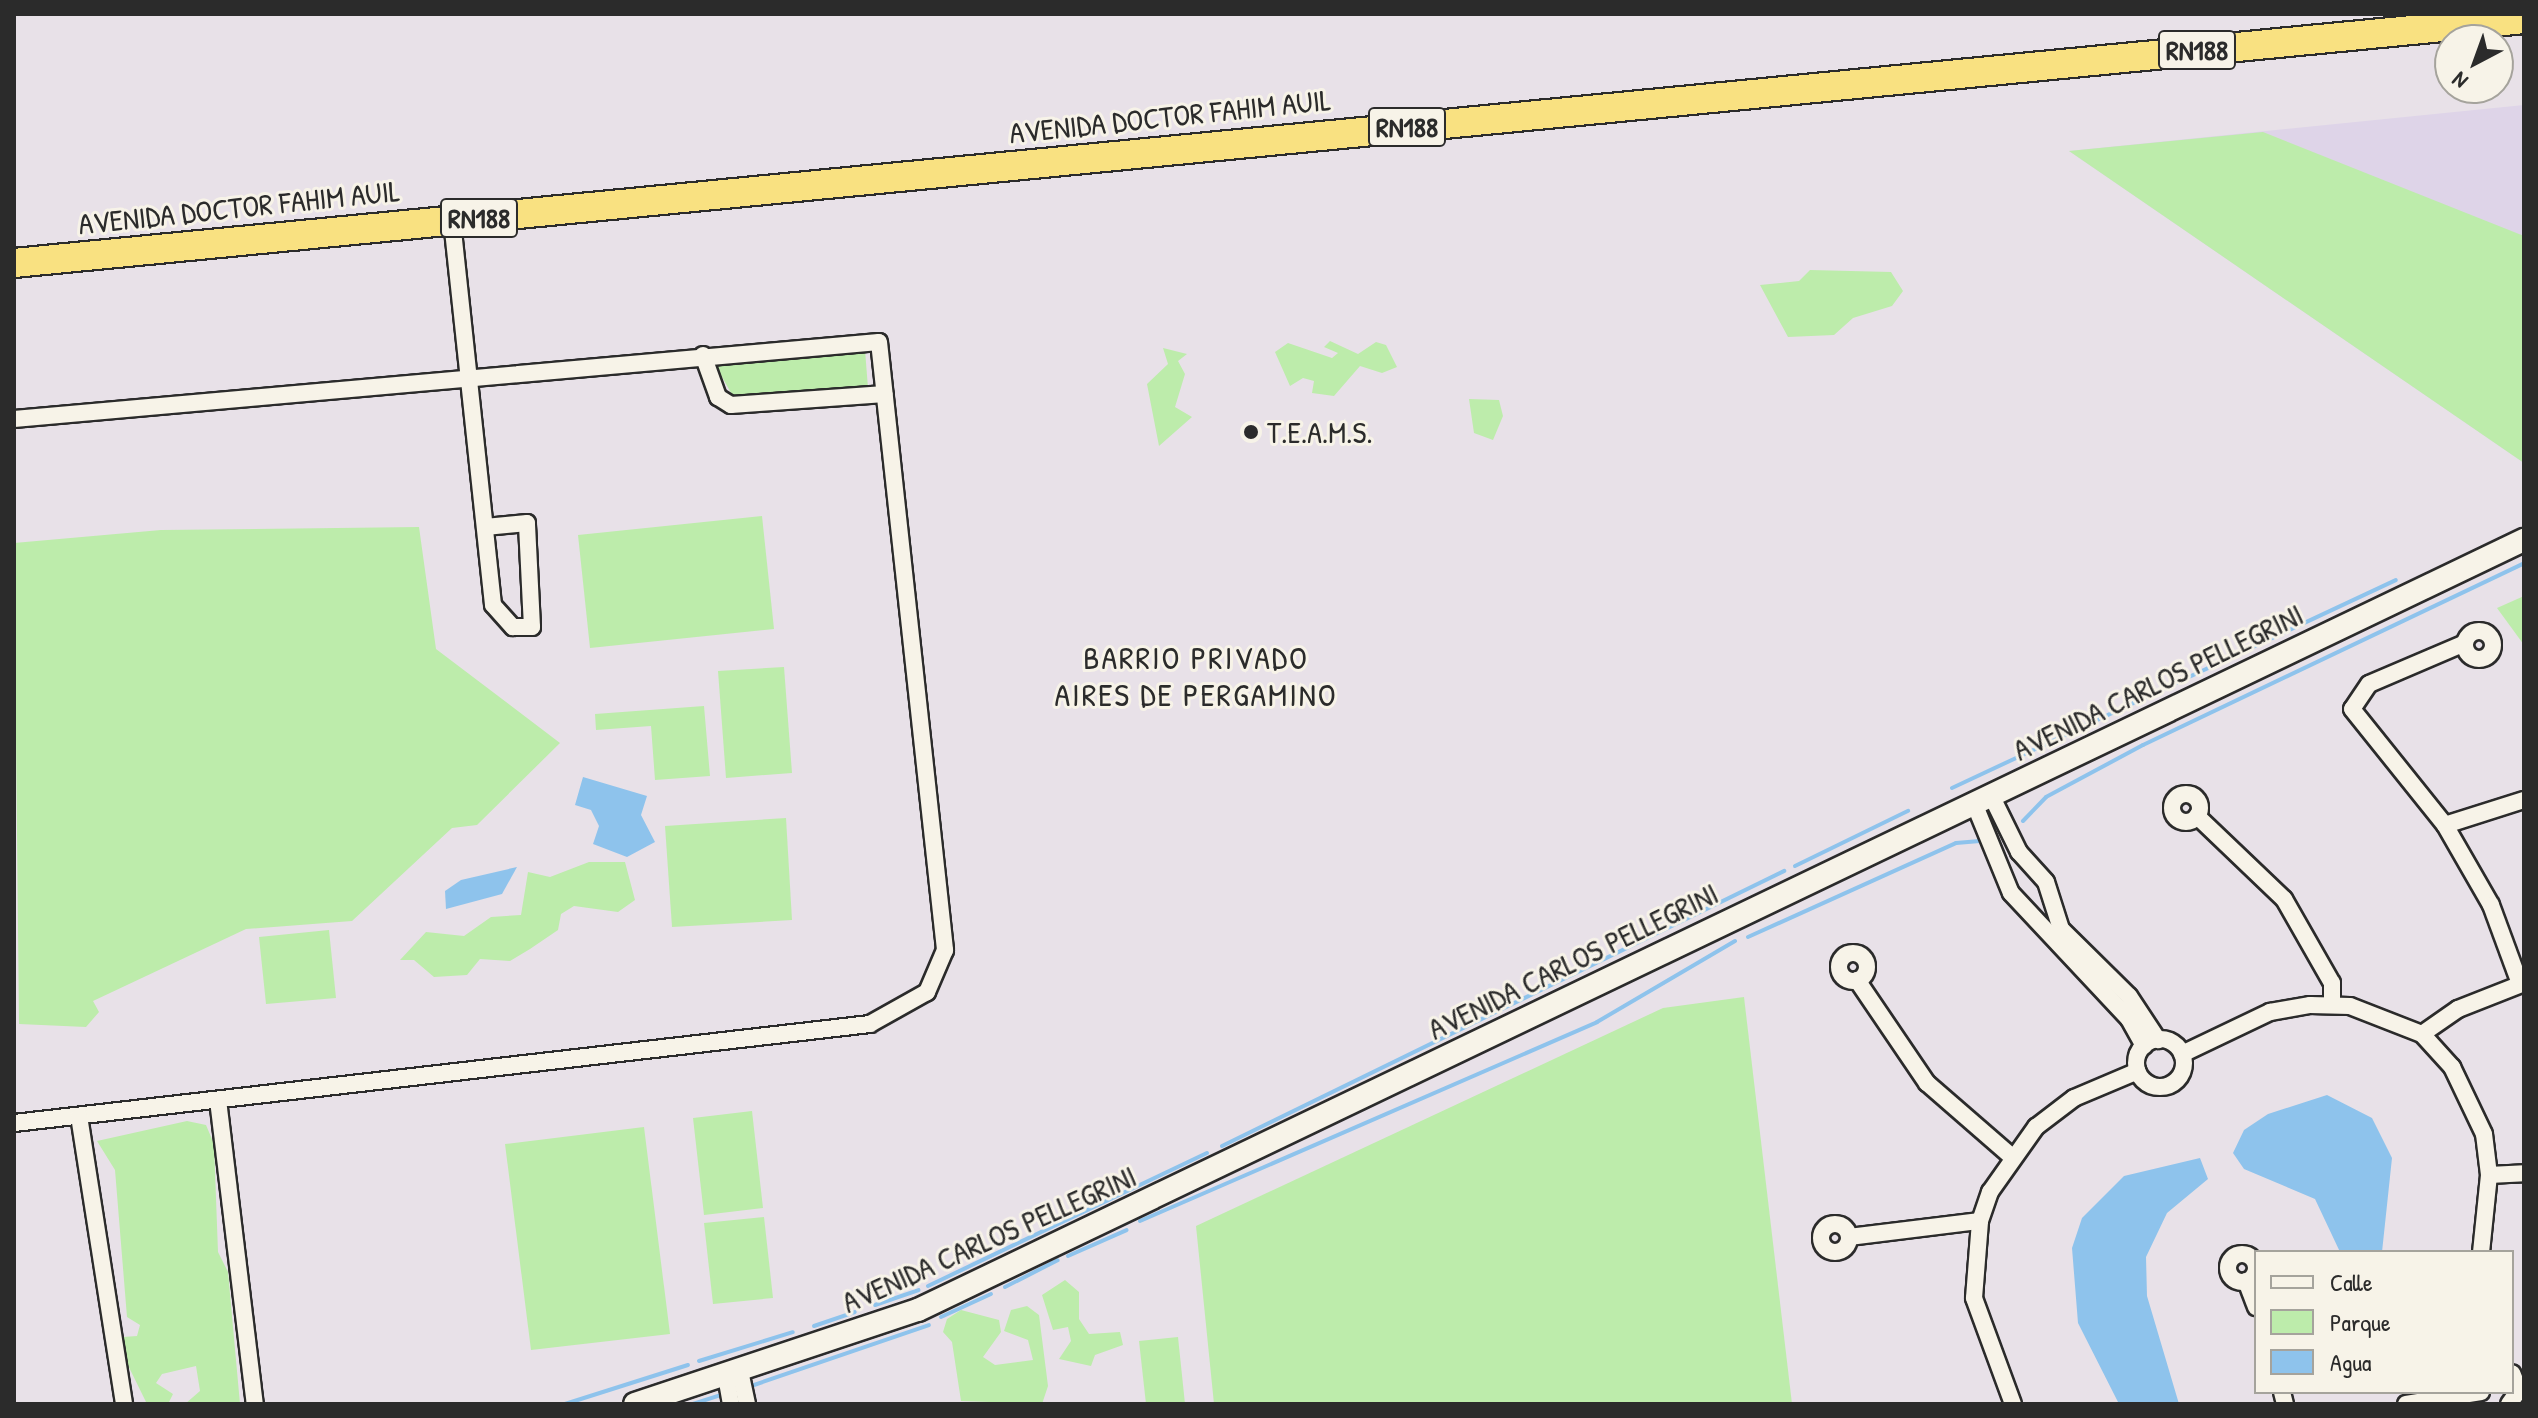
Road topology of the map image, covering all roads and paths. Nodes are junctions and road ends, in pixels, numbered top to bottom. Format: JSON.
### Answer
{"nodes":[{"id":1,"x":2524,"y":19,"type":"edge"},
{"id":2,"x":452,"y":221,"type":"junction"},
{"id":3,"x":14,"y":263,"type":"edge"},
{"id":4,"x":703,"y":355,"type":"junction"},
{"id":5,"x":469,"y":373,"type":"junction"},
{"id":6,"x":885,"y":394,"type":"junction"},
{"id":7,"x":14,"y":419,"type":"edge"},
{"id":8,"x":485,"y":527,"type":"junction"},
{"id":9,"x":2524,"y":540,"type":"edge"},
{"id":10,"x":2465,"y":643,"type":"dead end"},
{"id":11,"x":1983,"y":799,"type":"junction"},
{"id":12,"x":2524,"y":800,"type":"edge"},
{"id":13,"x":2197,"y":816,"type":"dead end"},
{"id":14,"x":2445,"y":825,"type":"junction"},
{"id":15,"x":2019,"y":852,"type":"junction"},
{"id":16,"x":2002,"y":859,"type":"junction"},
{"id":17,"x":2049,"y":905,"type":"junction"},
{"id":18,"x":2029,"y":916,"type":"junction"},
{"id":19,"x":1857,"y":980,"type":"dead end"},
{"id":20,"x":2522,"y":984,"type":"edge"},
{"id":21,"x":2332,"y":1005,"type":"junction"},
{"id":22,"x":2422,"y":1034,"type":"junction"},
{"id":23,"x":2151,"y":1043,"type":"junction"},
{"id":24,"x":2182,"y":1054,"type":"junction"},
{"id":25,"x":2138,"y":1071,"type":"junction"},
{"id":26,"x":218,"y":1100,"type":"junction"},
{"id":27,"x":79,"y":1116,"type":"junction"},
{"id":28,"x":14,"y":1123,"type":"edge"},
{"id":29,"x":2012,"y":1157,"type":"junction"},
{"id":30,"x":2524,"y":1173,"type":"edge"},
{"id":31,"x":2489,"y":1175,"type":"junction"},
{"id":32,"x":1980,"y":1221,"type":"junction"},
{"id":33,"x":1849,"y":1237,"type":"dead end"},
{"id":34,"x":2481,"y":1250,"type":"edge"},
{"id":35,"x":2246,"y":1281,"type":"dead end"},
{"id":36,"x":2254,"y":1302,"type":"edge"},
{"id":37,"x":733,"y":1374,"type":"junction"},
{"id":38,"x":2468,"y":1394,"type":"edge"},
{"id":39,"x":2011,"y":1400,"type":"edge"},
{"id":40,"x":124,"y":1404,"type":"edge"},
{"id":41,"x":255,"y":1404,"type":"edge"},
{"id":42,"x":635,"y":1404,"type":"edge"},
{"id":43,"x":731,"y":1404,"type":"edge"},
{"id":44,"x":747,"y":1404,"type":"edge"},
{"id":45,"x":1992,"y":1404,"type":"edge"},
{"id":46,"x":2406,"y":1404,"type":"edge"}],
"edges":[{"from":1,"to":2,"type":"highway","name":"AVENIDA DOCTOR FAHIM AUIL","number":"RN188"},
{"from":2,"to":3,"type":"highway","name":"AVENIDA DOCTOR FAHIM AUIL","number":"RN188"},
{"from":2,"to":5,"type":"street"},
{"from":4,"to":5,"type":"street"},
{"from":4,"to":6,"type":"street"},
{"from":4,"to":6,"type":"street"},
{"from":5,"to":7,"type":"street"},
{"from":5,"to":8,"type":"street"},
{"from":6,"to":26,"type":"street"},
{"from":8,"to":8,"type":"street"},
{"from":9,"to":11,"type":"main road","name":"AVENIDA CARLOS PELLEGRINI"},
{"from":10,"to":14,"type":"street"},
{"from":11,"to":15,"type":"street"},
{"from":11,"to":16,"type":"street"},
{"from":11,"to":37,"type":"main road","name":"AVENIDA CARLOS PELLEGRINI"},
{"from":12,"to":14,"type":"street"},
{"from":13,"to":21,"type":"street"},
{"from":14,"to":20,"type":"street"},
{"from":15,"to":16,"type":"street"},
{"from":15,"to":17,"type":"street"},
{"from":16,"to":18,"type":"street"},
{"from":17,"to":18,"type":"street"},
{"from":17,"to":23,"type":"street"},
{"from":18,"to":23,"type":"street"},
{"from":19,"to":29,"type":"street"},
{"from":20,"to":22,"type":"street"},
{"from":21,"to":22,"type":"street"},
{"from":21,"to":24,"type":"street"},
{"from":22,"to":31,"type":"street"},
{"from":23,"to":24,"type":"street"},
{"from":23,"to":25,"type":"street"},
{"from":24,"to":25,"type":"street"},
{"from":25,"to":29,"type":"street"},
{"from":26,"to":27,"type":"street"},
{"from":26,"to":41,"type":"street"},
{"from":27,"to":28,"type":"street"},
{"from":27,"to":40,"type":"street"},
{"from":29,"to":32,"type":"street"},
{"from":30,"to":31,"type":"street"},
{"from":31,"to":34,"type":"street"},
{"from":32,"to":33,"type":"street"},
{"from":32,"to":39,"type":"street"},
{"from":35,"to":36,"type":"street"},
{"from":37,"to":42,"type":"main road","name":"AVENIDA CARLOS PELLEGRINI"},
{"from":37,"to":43,"type":"street"},
{"from":37,"to":44,"type":"street"},
{"from":38,"to":46,"type":"street"},
{"from":39,"to":45,"type":"street"}]}
